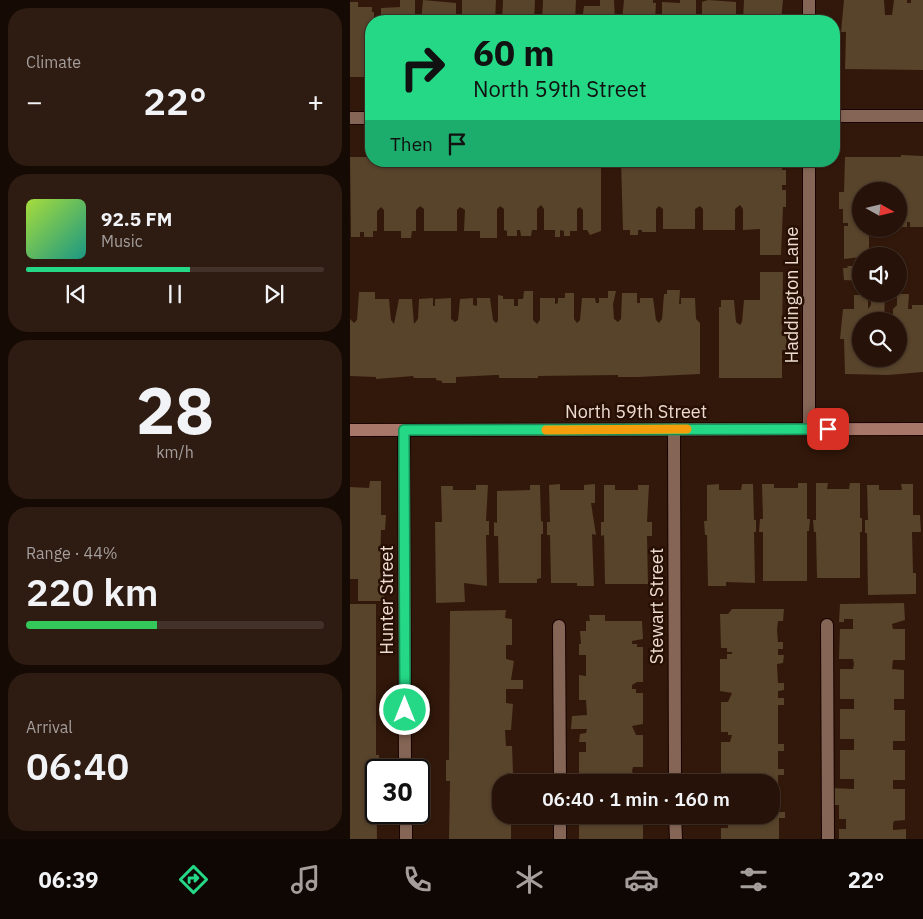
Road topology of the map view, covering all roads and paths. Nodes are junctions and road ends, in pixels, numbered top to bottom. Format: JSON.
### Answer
{"nodes":[{"id":1,"x":809,"y":0,"type":"edge"},
{"id":2,"x":809,"y":15,"type":"edge"},
{"id":3,"x":840,"y":116,"type":"edge"},
{"id":4,"x":923,"y":116,"type":"edge"},
{"id":5,"x":350,"y":118,"type":"edge"},
{"id":6,"x":365,"y":118,"type":"edge"},
{"id":7,"x":809,"y":167,"type":"edge"},
{"id":8,"x":674,"y":429,"type":"junction"},
{"id":9,"x":810,"y":429,"type":"junction"},
{"id":10,"x":923,"y":429,"type":"edge"},
{"id":11,"x":350,"y":430,"type":"edge"},
{"id":12,"x":404,"y":430,"type":"junction"},
{"id":13,"x":827,"y":625,"type":"dead end"},
{"id":14,"x":559,"y":626,"type":"dead end"},
{"id":15,"x":405,"y":759,"type":"edge"},
{"id":16,"x":560,"y":774,"type":"edge"},
{"id":17,"x":675,"y":774,"type":"edge"},
{"id":18,"x":406,"y":824,"type":"edge"},
{"id":19,"x":560,"y":824,"type":"edge"},
{"id":20,"x":676,"y":824,"type":"edge"},
{"id":21,"x":406,"y":839,"type":"edge"},
{"id":22,"x":560,"y":839,"type":"edge"},
{"id":23,"x":676,"y":839,"type":"edge"},
{"id":24,"x":828,"y":839,"type":"edge"}],
"edges":[{"from":1,"to":2,"type":"street"},
{"from":3,"to":4,"type":"street"},
{"from":5,"to":6,"type":"street"},
{"from":7,"to":9,"type":"street","name":"Haddington Lane"},
{"from":8,"to":9,"type":"street","name":"North 59th Street"},
{"from":8,"to":12,"type":"street","name":"North 59th Street"},
{"from":8,"to":17,"type":"street","name":"Stewart Street"},
{"from":9,"to":10,"type":"street","name":"North 59th Street"},
{"from":11,"to":12,"type":"street","name":"North 59th Street"},
{"from":12,"to":15,"type":"street","name":"Hunter Street"},
{"from":13,"to":24,"type":"street"},
{"from":14,"to":16,"type":"street"},
{"from":18,"to":21,"type":"street"},
{"from":19,"to":22,"type":"street"},
{"from":20,"to":23,"type":"street"}]}
